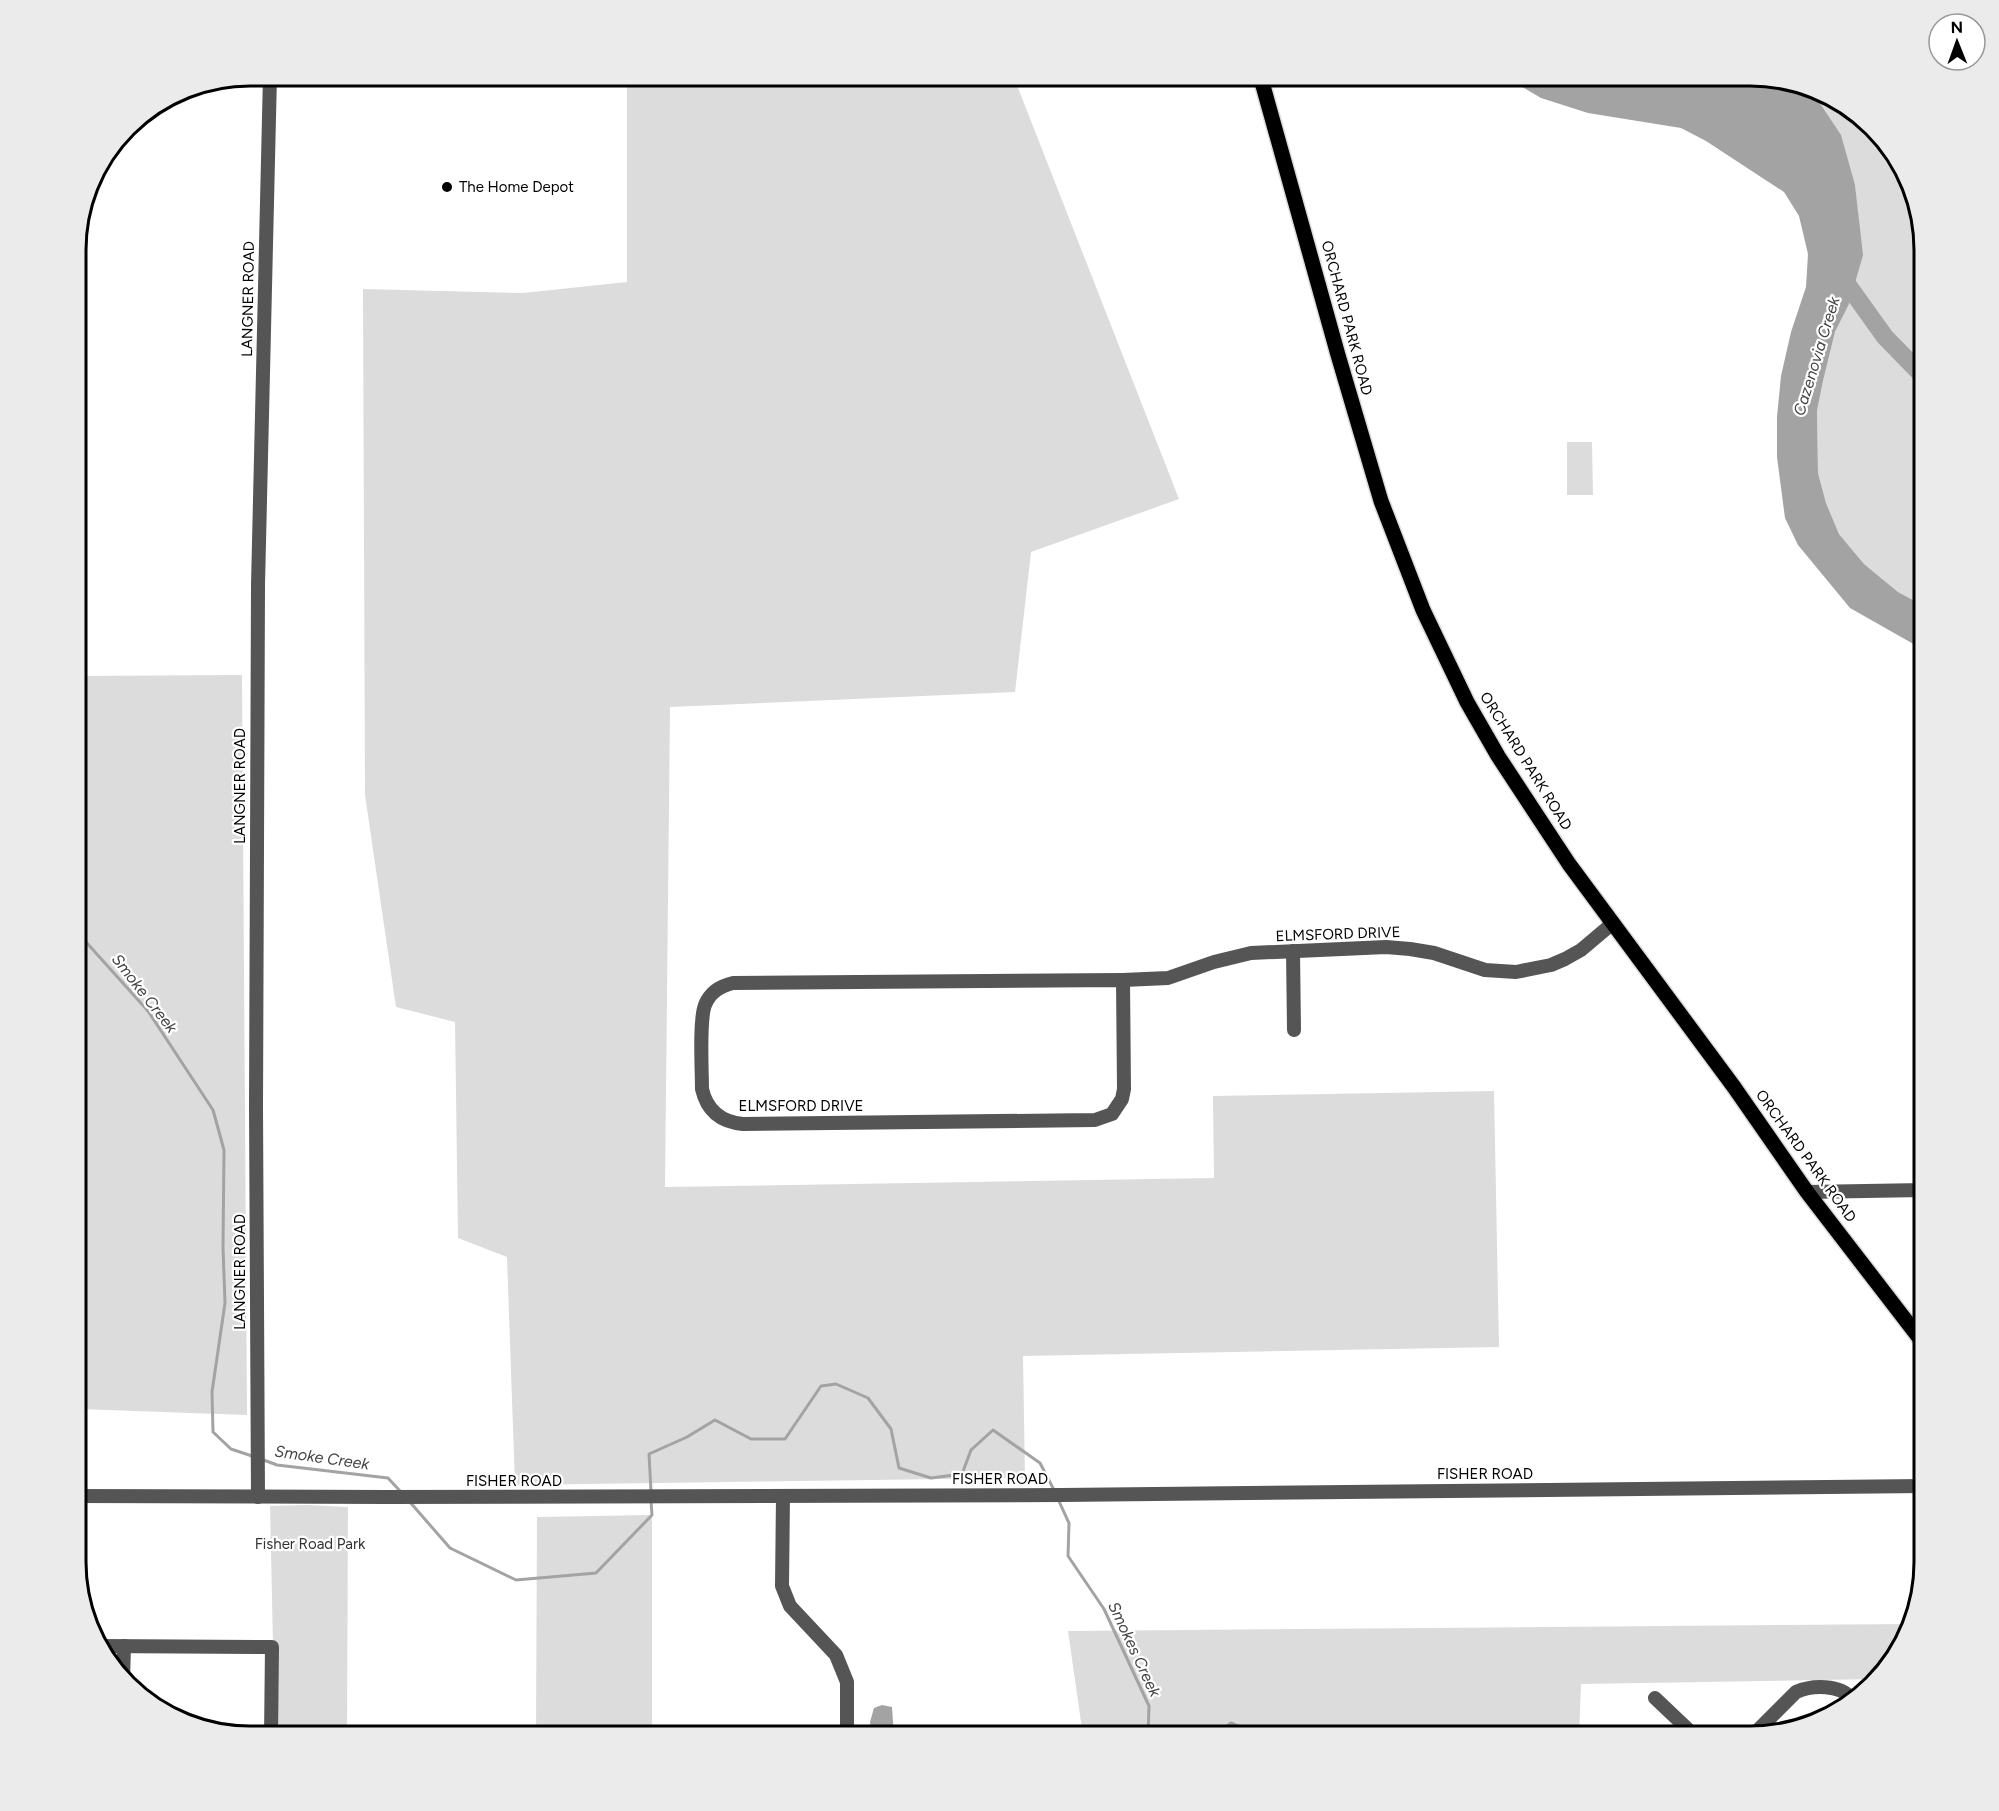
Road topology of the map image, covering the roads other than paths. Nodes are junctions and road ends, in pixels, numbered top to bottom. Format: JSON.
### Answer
{"nodes":[{"id":1,"x":1263,"y":85,"type":"edge"},
{"id":2,"x":270,"y":86,"type":"edge"},
{"id":3,"x":1613,"y":923,"type":"junction"},
{"id":4,"x":1293,"y":951,"type":"junction"},
{"id":5,"x":1123,"y":980,"type":"junction"},
{"id":6,"x":1294,"y":1030,"type":"dead end"},
{"id":7,"x":1914,"y":1190,"type":"edge"},
{"id":8,"x":1807,"y":1192,"type":"junction"},
{"id":9,"x":1914,"y":1331,"type":"edge"},
{"id":10,"x":1914,"y":1486,"type":"edge"},
{"id":11,"x":86,"y":1496,"type":"edge"},
{"id":12,"x":783,"y":1496,"type":"junction"},
{"id":13,"x":258,"y":1497,"type":"junction"},
{"id":14,"x":108,"y":1646,"type":"edge"},
{"id":15,"x":124,"y":1646,"type":"junction"},
{"id":16,"x":123,"y":1666,"type":"edge"},
{"id":17,"x":1847,"y":1694,"type":"edge"},
{"id":18,"x":1655,"y":1698,"type":"dead end"},
{"id":19,"x":1764,"y":1724,"type":"edge"},
{"id":20,"x":271,"y":1726,"type":"edge"},
{"id":21,"x":847,"y":1726,"type":"edge"},
{"id":22,"x":1684,"y":1726,"type":"edge"}],
"edges":[{"from":1,"to":3,"type":"main road","name":"ORCHARD PARK ROAD"},
{"from":2,"to":13,"type":"street","name":"LANGNER ROAD"},
{"from":3,"to":4,"type":"street","name":"ELMSFORD DRIVE"},
{"from":3,"to":8,"type":"main road","name":"ORCHARD PARK ROAD"},
{"from":4,"to":5,"type":"street","name":"ELMSFORD DRIVE"},
{"from":4,"to":6,"type":"street"},
{"from":5,"to":5,"type":"street","name":"ELMSFORD DRIVE"},
{"from":7,"to":8,"type":"street"},
{"from":8,"to":9,"type":"main road","name":"ORCHARD PARK ROAD"},
{"from":10,"to":12,"type":"street","name":"FISHER ROAD"},
{"from":11,"to":13,"type":"street","name":"FISHER ROAD"},
{"from":12,"to":13,"type":"street","name":"FISHER ROAD"},
{"from":12,"to":21,"type":"street"},
{"from":14,"to":15,"type":"street"},
{"from":15,"to":16,"type":"street"},
{"from":15,"to":20,"type":"street"},
{"from":17,"to":19,"type":"street"},
{"from":18,"to":22,"type":"street"}]}
